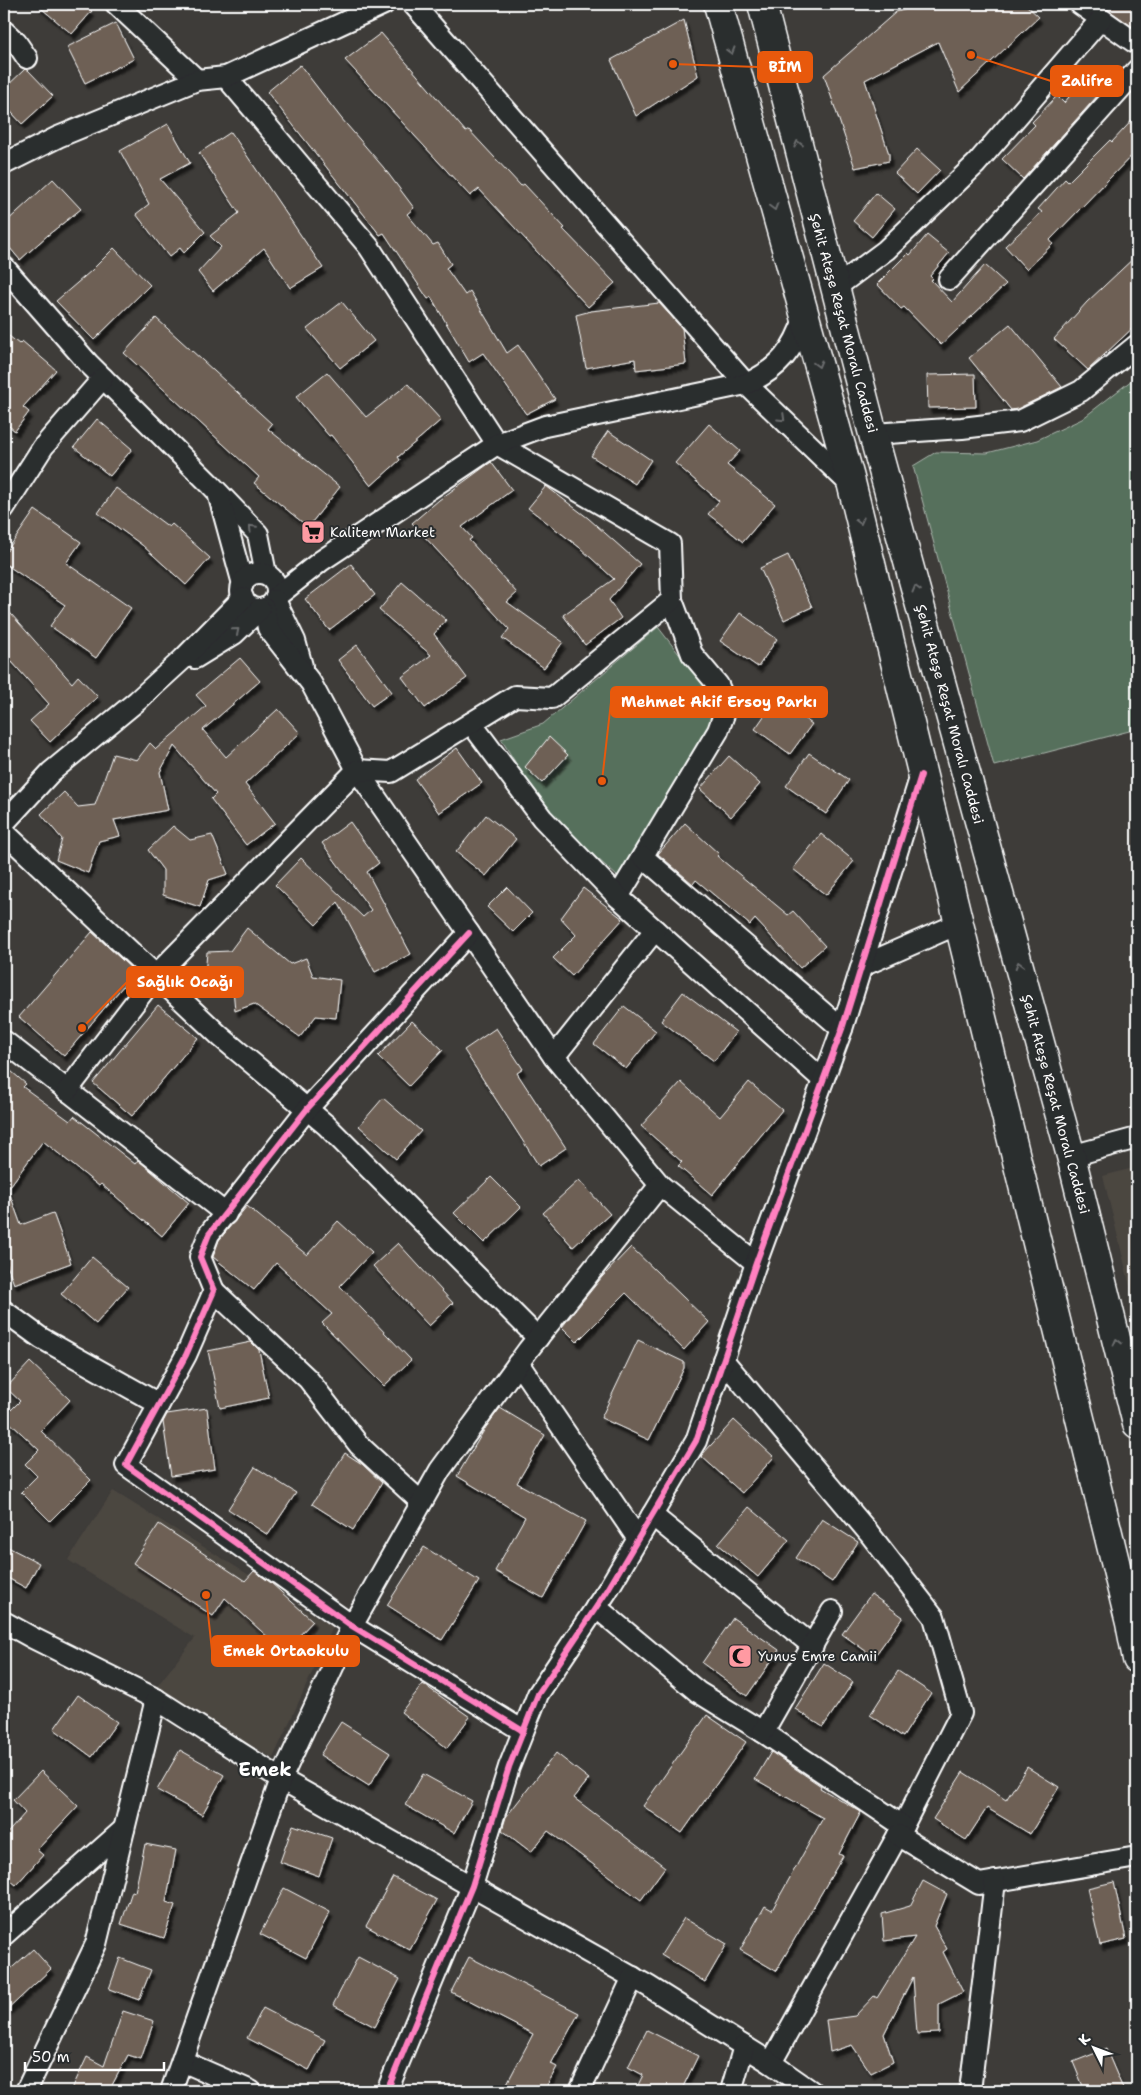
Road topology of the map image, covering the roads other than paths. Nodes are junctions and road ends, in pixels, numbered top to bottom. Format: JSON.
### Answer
{"nodes":[{"id":1,"x":116,"y":4,"type":"edge"},
{"id":2,"x":384,"y":4,"type":"edge"},
{"id":3,"x":413,"y":4,"type":"edge"},
{"id":4,"x":718,"y":4,"type":"edge"},
{"id":5,"x":762,"y":4,"type":"edge"},
{"id":6,"x":1080,"y":4,"type":"edge"},
{"id":7,"x":1101,"y":19,"type":"junction"},
{"id":8,"x":4,"y":31,"type":"edge"},
{"id":9,"x":1137,"y":44,"type":"edge"},
{"id":10,"x":27,"y":58,"type":"dead end"},
{"id":11,"x":1137,"y":70,"type":"edge"},
{"id":12,"x":226,"y":77,"type":"junction"},
{"id":13,"x":197,"y":80,"type":"junction"},
{"id":14,"x":6,"y":164,"type":"edge"},
{"id":15,"x":4,"y":268,"type":"edge"},
{"id":16,"x":949,"y":279,"type":"dead end"},
{"id":17,"x":835,"y":288,"type":"junction"},
{"id":18,"x":805,"y":316,"type":"junction"},
{"id":19,"x":1137,"y":345,"type":"edge"},
{"id":20,"x":103,"y":378,"type":"junction"},
{"id":21,"x":746,"y":384,"type":"junction"},
{"id":22,"x":873,"y":434,"type":"junction"},
{"id":23,"x":497,"y":444,"type":"junction"},
{"id":24,"x":851,"y":485,"type":"junction"},
{"id":25,"x":218,"y":492,"type":"junction"},
{"id":26,"x":4,"y":508,"type":"edge"},
{"id":27,"x":243,"y":591,"type":"junction"},
{"id":28,"x":269,"y":594,"type":"junction"},
{"id":29,"x":672,"y":600,"type":"junction"},
{"id":30,"x":165,"y":676,"type":"junction"},
{"id":31,"x":471,"y":723,"type":"junction"},
{"id":32,"x":357,"y":770,"type":"junction"},
{"id":33,"x":921,"y":775,"type":"junction"},
{"id":34,"x":4,"y":823,"type":"edge"},
{"id":35,"x":4,"y":832,"type":"edge"},
{"id":36,"x":642,"y":857,"type":"junction"},
{"id":37,"x":618,"y":897,"type":"junction"},
{"id":38,"x":958,"y":924,"type":"junction"},
{"id":39,"x":655,"y":930,"type":"junction"},
{"id":40,"x":469,"y":933,"type":"junction"},
{"id":41,"x":862,"y":966,"type":"junction"},
{"id":42,"x":156,"y":976,"type":"junction"},
{"id":43,"x":842,"y":1029,"type":"junction"},
{"id":44,"x":4,"y":1041,"type":"edge"},
{"id":45,"x":554,"y":1057,"type":"junction"},
{"id":46,"x":823,"y":1080,"type":"junction"},
{"id":47,"x":67,"y":1091,"type":"junction"},
{"id":48,"x":307,"y":1110,"type":"junction"},
{"id":49,"x":1137,"y":1138,"type":"edge"},
{"id":50,"x":1071,"y":1156,"type":"junction"},
{"id":51,"x":660,"y":1186,"type":"junction"},
{"id":52,"x":226,"y":1214,"type":"junction"},
{"id":53,"x":756,"y":1263,"type":"junction"},
{"id":54,"x":214,"y":1291,"type":"junction"},
{"id":55,"x":4,"y":1311,"type":"edge"},
{"id":56,"x":538,"y":1338,"type":"junction"},
{"id":57,"x":723,"y":1360,"type":"junction"},
{"id":58,"x":518,"y":1363,"type":"junction"},
{"id":59,"x":159,"y":1404,"type":"junction"},
{"id":60,"x":1137,"y":1424,"type":"edge"},
{"id":61,"x":421,"y":1502,"type":"junction"},
{"id":62,"x":652,"y":1515,"type":"junction"},
{"id":63,"x":638,"y":1539,"type":"junction"},
{"id":64,"x":596,"y":1607,"type":"junction"},
{"id":65,"x":832,"y":1611,"type":"dead end"},
{"id":66,"x":4,"y":1622,"type":"edge"},
{"id":67,"x":352,"y":1626,"type":"junction"},
{"id":68,"x":813,"y":1646,"type":"junction"},
{"id":69,"x":1137,"y":1659,"type":"edge"},
{"id":70,"x":156,"y":1699,"type":"junction"},
{"id":71,"x":523,"y":1731,"type":"junction"},
{"id":72,"x":763,"y":1732,"type":"junction"},
{"id":73,"x":281,"y":1779,"type":"junction"},
{"id":74,"x":124,"y":1829,"type":"junction"},
{"id":75,"x":900,"y":1830,"type":"junction"},
{"id":76,"x":1137,"y":1857,"type":"edge"},
{"id":77,"x":995,"y":1881,"type":"junction"},
{"id":78,"x":472,"y":1886,"type":"junction"},
{"id":79,"x":4,"y":1935,"type":"edge"},
{"id":80,"x":633,"y":1977,"type":"junction"},
{"id":81,"x":744,"y":2046,"type":"junction"},
{"id":82,"x":182,"y":2061,"type":"junction"},
{"id":83,"x":771,"y":2063,"type":"junction"},
{"id":84,"x":26,"y":2091,"type":"edge"},
{"id":85,"x":171,"y":2091,"type":"edge"},
{"id":86,"x":251,"y":2091,"type":"edge"},
{"id":87,"x":387,"y":2091,"type":"edge"},
{"id":88,"x":580,"y":2091,"type":"edge"},
{"id":89,"x":730,"y":2091,"type":"edge"},
{"id":90,"x":811,"y":2091,"type":"edge"},
{"id":91,"x":970,"y":2091,"type":"edge"}],
"edges":[{"from":1,"to":13,"type":"street"},
{"from":2,"to":12,"type":"street"},
{"from":3,"to":21,"type":"street"},
{"from":4,"to":18,"type":"main road","one_way":true},
{"from":17,"to":5,"type":"main road","name":"Şehit Ateşe Reşat Moralı Caddesi","one_way":true},
{"from":6,"to":7,"type":"street"},
{"from":7,"to":9,"type":"street"},
{"from":7,"to":17,"type":"street"},
{"from":8,"to":10,"type":"street"},
{"from":11,"to":16,"type":"street"},
{"from":12,"to":13,"type":"street"},
{"from":12,"to":23,"type":"street"},
{"from":13,"to":14,"type":"street"},
{"from":15,"to":20,"type":"street"},
{"from":17,"to":22,"type":"main road","name":"Şehit Ateşe Reşat Moralı Caddesi"},
{"from":18,"to":21,"type":"street"},
{"from":18,"to":24,"type":"main road","one_way":true},
{"from":19,"to":22,"type":"street"},
{"from":20,"to":25,"type":"street"},
{"from":20,"to":26,"type":"street"},
{"from":21,"to":23,"type":"street"},
{"from":21,"to":24,"type":"street","one_way":true},
{"from":50,"to":22,"type":"main road","name":"Şehit Ateşe Reşat Moralı Caddesi","one_way":true},
{"from":23,"to":28,"type":"street"},
{"from":23,"to":29,"type":"street"},
{"from":24,"to":33,"type":"main road","one_way":true},
{"from":25,"to":27,"type":"street"},
{"from":28,"to":25,"type":"street","one_way":true},
{"from":27,"to":28,"type":"street"},
{"from":27,"to":28,"type":"street"},
{"from":27,"to":30,"type":"street"},
{"from":30,"to":28,"type":"street","one_way":true},
{"from":28,"to":32,"type":"street"},
{"from":29,"to":31,"type":"street"},
{"from":29,"to":36,"type":"street"},
{"from":30,"to":34,"type":"street"},
{"from":31,"to":32,"type":"street"},
{"from":31,"to":37,"type":"street"},
{"from":32,"to":40,"type":"street"},
{"from":32,"to":42,"type":"street"},
{"from":33,"to":38,"type":"main road"},
{"from":33,"to":41,"type":"street"},
{"from":35,"to":42,"type":"street"},
{"from":36,"to":37,"type":"street"},
{"from":36,"to":43,"type":"street"},
{"from":37,"to":39,"type":"street"},
{"from":38,"to":41,"type":"street"},
{"from":38,"to":69,"type":"main road"},
{"from":39,"to":45,"type":"street"},
{"from":39,"to":46,"type":"street"},
{"from":40,"to":45,"type":"street"},
{"from":40,"to":48,"type":"street"},
{"from":41,"to":43,"type":"street"},
{"from":42,"to":47,"type":"street"},
{"from":42,"to":48,"type":"street"},
{"from":43,"to":46,"type":"street"},
{"from":44,"to":47,"type":"street"},
{"from":45,"to":51,"type":"street"},
{"from":46,"to":53,"type":"street"},
{"from":47,"to":52,"type":"street"},
{"from":48,"to":52,"type":"street"},
{"from":48,"to":56,"type":"street"},
{"from":49,"to":50,"type":"street"},
{"from":60,"to":50,"type":"main road","name":"Şehit Ateşe Reşat Moralı Caddesi","one_way":true},
{"from":51,"to":53,"type":"street"},
{"from":51,"to":56,"type":"street"},
{"from":52,"to":54,"type":"street"},
{"from":53,"to":57,"type":"street"},
{"from":54,"to":59,"type":"street"},
{"from":54,"to":61,"type":"street"},
{"from":55,"to":59,"type":"street"},
{"from":56,"to":58,"type":"street"},
{"from":57,"to":62,"type":"street"},
{"from":57,"to":75,"type":"street"},
{"from":58,"to":61,"type":"street"},
{"from":58,"to":63,"type":"street"},
{"from":59,"to":67,"type":"street"},
{"from":61,"to":67,"type":"street"},
{"from":62,"to":63,"type":"street"},
{"from":62,"to":68,"type":"street"},
{"from":63,"to":64,"type":"street"},
{"from":64,"to":71,"type":"street"},
{"from":64,"to":72,"type":"street"},
{"from":65,"to":68,"type":"street"},
{"from":66,"to":70,"type":"street"},
{"from":67,"to":71,"type":"street"},
{"from":67,"to":73,"type":"street"},
{"from":68,"to":72,"type":"street"},
{"from":70,"to":73,"type":"street"},
{"from":70,"to":74,"type":"street"},
{"from":71,"to":78,"type":"street"},
{"from":72,"to":75,"type":"street"},
{"from":73,"to":78,"type":"street"},
{"from":73,"to":82,"type":"street"},
{"from":74,"to":79,"type":"street"},
{"from":74,"to":84,"type":"street"},
{"from":75,"to":77,"type":"street"},
{"from":75,"to":83,"type":"street"},
{"from":76,"to":77,"type":"street"},
{"from":77,"to":91,"type":"street"},
{"from":78,"to":80,"type":"street"},
{"from":78,"to":87,"type":"street"},
{"from":80,"to":81,"type":"street"},
{"from":80,"to":88,"type":"street"},
{"from":81,"to":83,"type":"street"},
{"from":81,"to":89,"type":"street"},
{"from":82,"to":85,"type":"street"},
{"from":82,"to":86,"type":"street"},
{"from":83,"to":90,"type":"street"}]}
